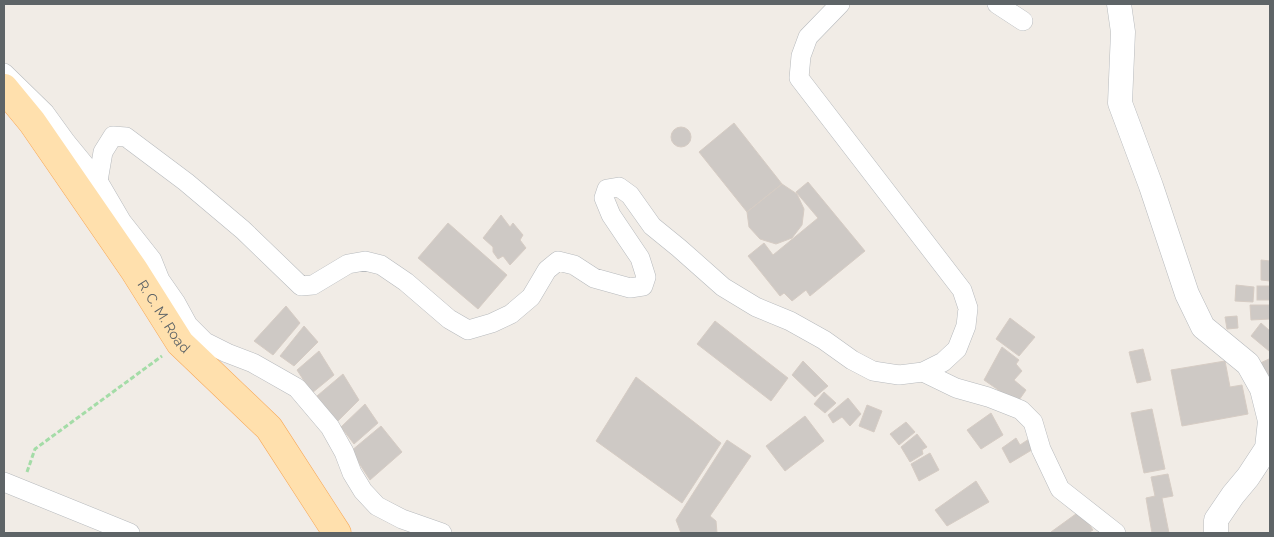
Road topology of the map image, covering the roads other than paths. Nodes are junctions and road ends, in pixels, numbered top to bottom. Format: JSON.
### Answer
{"nodes":[{"id":1,"x":840,"y":4,"type":"edge"},
{"id":2,"x":997,"y":4,"type":"edge"},
{"id":3,"x":1119,"y":4,"type":"edge"},
{"id":4,"x":1023,"y":21,"type":"dead end"},
{"id":5,"x":4,"y":73,"type":"edge"},
{"id":6,"x":4,"y":88,"type":"edge"},
{"id":7,"x":98,"y":181,"type":"junction"},
{"id":8,"x":923,"y":372,"type":"junction"},
{"id":9,"x":4,"y":482,"type":"edge"},
{"id":10,"x":130,"y":533,"type":"edge"},
{"id":11,"x":337,"y":533,"type":"edge"},
{"id":12,"x":442,"y":533,"type":"edge"},
{"id":13,"x":1116,"y":533,"type":"edge"},
{"id":14,"x":1216,"y":533,"type":"edge"}],
"edges":[{"from":1,"to":8,"type":"street"},
{"from":2,"to":4,"type":"street"},
{"from":3,"to":14,"type":"street"},
{"from":5,"to":7,"type":"street"},
{"from":6,"to":11,"type":"main road","name":"R. C. M. Road"},
{"from":7,"to":8,"type":"street"},
{"from":7,"to":12,"type":"street"},
{"from":8,"to":13,"type":"street"},
{"from":9,"to":10,"type":"street"}]}
